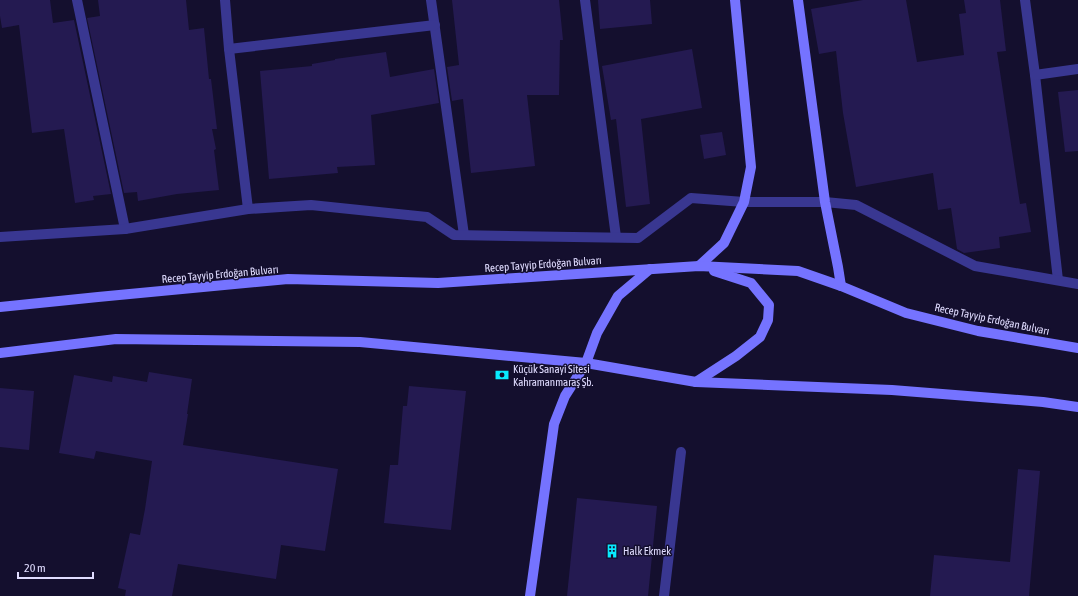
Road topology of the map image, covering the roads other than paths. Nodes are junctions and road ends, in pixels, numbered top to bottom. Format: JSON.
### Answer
{"nodes":[{"id":1,"x":77,"y":0,"type":"edge"},
{"id":2,"x":225,"y":0,"type":"edge"},
{"id":3,"x":431,"y":0,"type":"edge"},
{"id":4,"x":585,"y":0,"type":"edge"},
{"id":5,"x":735,"y":0,"type":"edge"},
{"id":6,"x":798,"y":0,"type":"edge"},
{"id":7,"x":1025,"y":0,"type":"edge"},
{"id":8,"x":435,"y":26,"type":"junction"},
{"id":9,"x":229,"y":49,"type":"junction"},
{"id":10,"x":1078,"y":69,"type":"edge"},
{"id":11,"x":1035,"y":75,"type":"junction"},
{"id":12,"x":744,"y":202,"type":"junction"},
{"id":13,"x":825,"y":202,"type":"junction"},
{"id":14,"x":248,"y":209,"type":"junction"},
{"id":15,"x":125,"y":229,"type":"junction"},
{"id":16,"x":464,"y":235,"type":"junction"},
{"id":17,"x":0,"y":237,"type":"edge"},
{"id":18,"x":616,"y":237,"type":"junction"},
{"id":19,"x":699,"y":266,"type":"junction"},
{"id":20,"x":650,"y":269,"type":"junction"},
{"id":21,"x":1058,"y":280,"type":"junction"},
{"id":22,"x":1078,"y":284,"type":"edge"},
{"id":23,"x":841,"y":286,"type":"junction"},
{"id":24,"x":0,"y":307,"type":"edge"},
{"id":25,"x":1078,"y":348,"type":"edge"},
{"id":26,"x":0,"y":353,"type":"edge"},
{"id":27,"x":586,"y":362,"type":"junction"},
{"id":28,"x":696,"y":382,"type":"junction"},
{"id":29,"x":1078,"y":407,"type":"edge"},
{"id":30,"x":681,"y":452,"type":"dead end"},
{"id":31,"x":530,"y":596,"type":"edge"},
{"id":32,"x":664,"y":596,"type":"edge"}],
"edges":[{"from":1,"to":15,"type":"street"},
{"from":2,"to":9,"type":"street"},
{"from":3,"to":8,"type":"street"},
{"from":4,"to":18,"type":"street"},
{"from":5,"to":12,"type":"main road"},
{"from":6,"to":13,"type":"main road"},
{"from":7,"to":11,"type":"street"},
{"from":8,"to":9,"type":"street"},
{"from":8,"to":16,"type":"street"},
{"from":9,"to":14,"type":"street"},
{"from":10,"to":11,"type":"street"},
{"from":11,"to":21,"type":"street"},
{"from":12,"to":13,"type":"street"},
{"from":12,"to":18,"type":"street"},
{"from":12,"to":19,"type":"main road"},
{"from":13,"to":21,"type":"street"},
{"from":13,"to":23,"type":"main road"},
{"from":14,"to":15,"type":"street"},
{"from":14,"to":16,"type":"street"},
{"from":15,"to":17,"type":"street"},
{"from":16,"to":18,"type":"street"},
{"from":19,"to":20,"type":"main road","name":"Recep Tayyip Erdoğan Bulvarı"},
{"from":19,"to":23,"type":"main road","name":"Recep Tayyip Erdoğan Bulvarı"},
{"from":19,"to":28,"type":"main road"},
{"from":20,"to":24,"type":"main road","name":"Recep Tayyip Erdoğan Bulvarı"},
{"from":20,"to":27,"type":"main road"},
{"from":21,"to":22,"type":"street"},
{"from":23,"to":25,"type":"main road","name":"Recep Tayyip Erdoğan Bulvarı"},
{"from":26,"to":27,"type":"main road"},
{"from":27,"to":28,"type":"main road"},
{"from":27,"to":31,"type":"main road"},
{"from":28,"to":29,"type":"main road"},
{"from":30,"to":32,"type":"street"}]}
